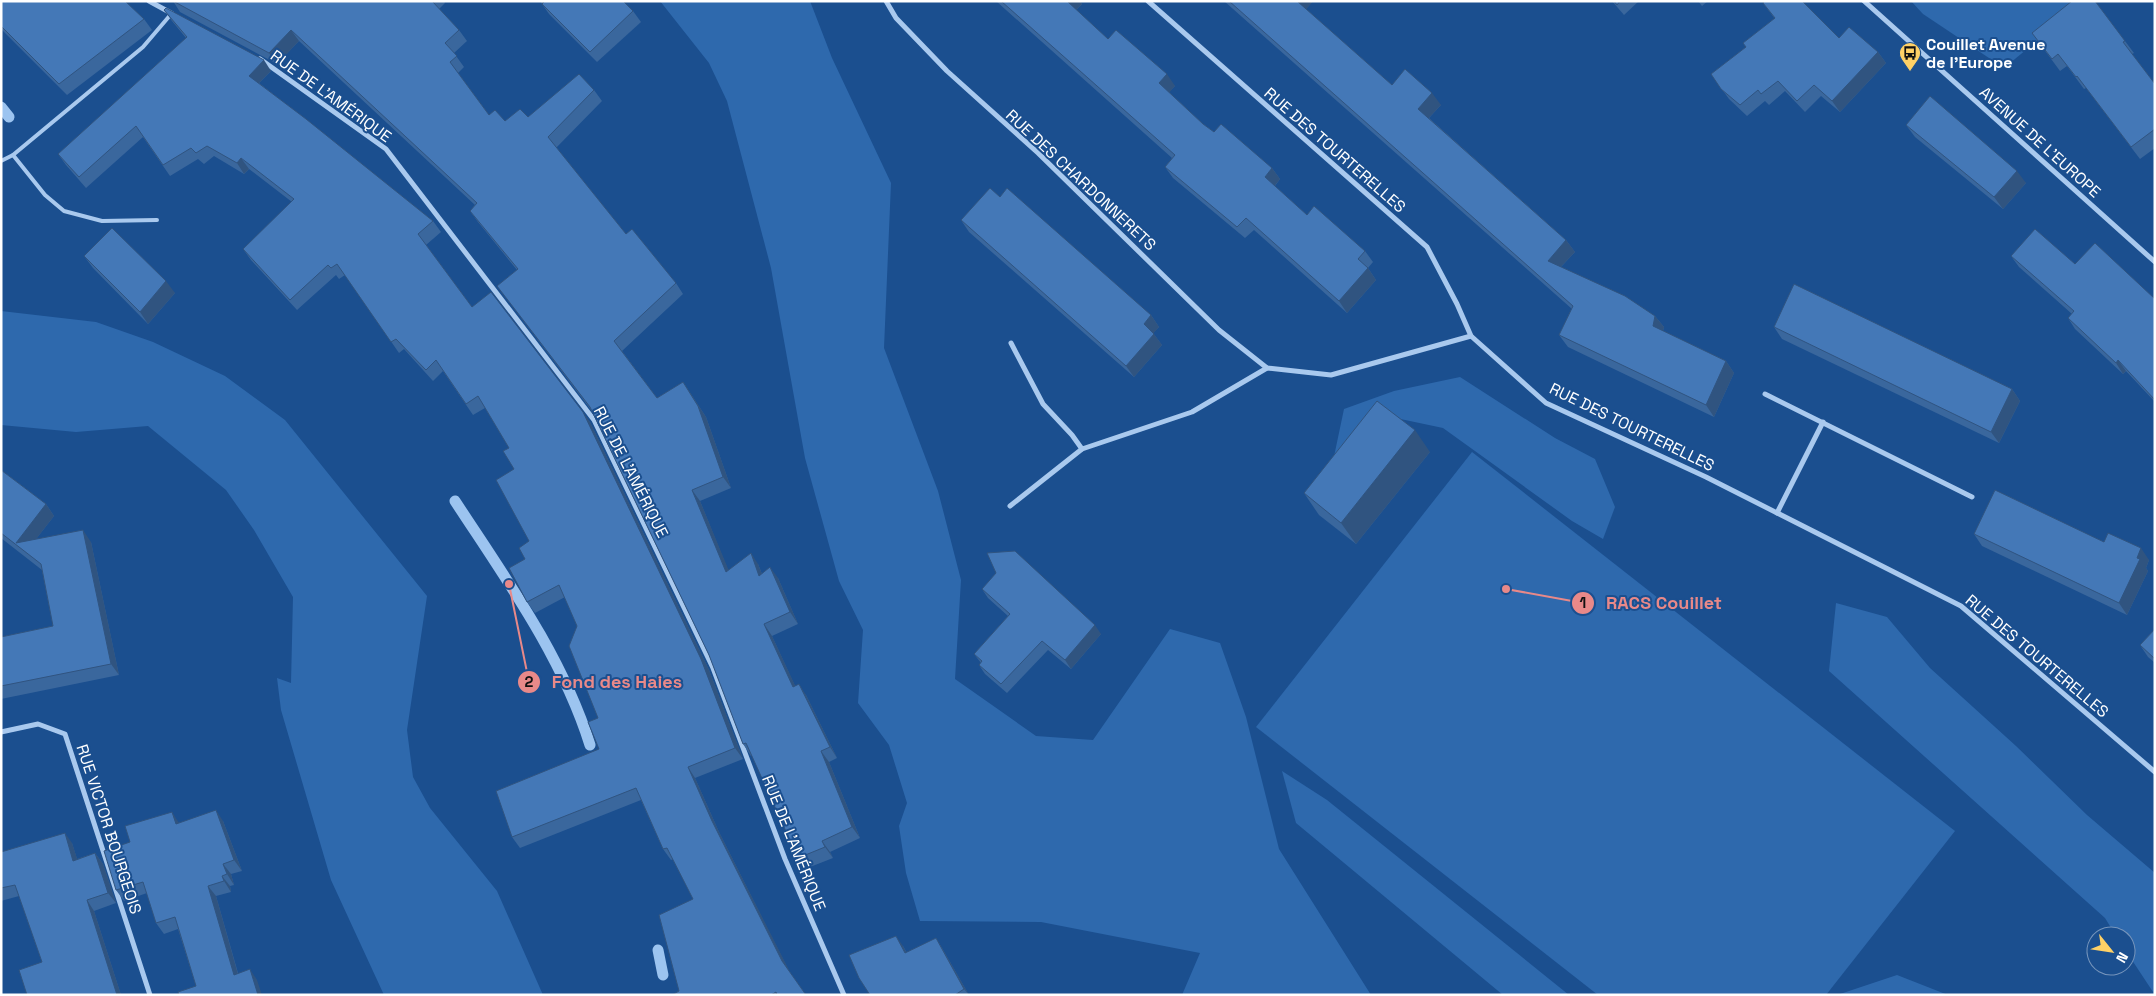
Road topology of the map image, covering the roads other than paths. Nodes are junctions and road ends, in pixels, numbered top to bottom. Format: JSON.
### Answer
{"nodes":[{"id":1,"x":149,"y":1,"type":"edge"},
{"id":2,"x":886,"y":1,"type":"edge"},
{"id":3,"x":1148,"y":1,"type":"edge"},
{"id":4,"x":1864,"y":1,"type":"edge"},
{"id":5,"x":172,"y":13,"type":"junction"},
{"id":6,"x":180,"y":18,"type":"edge"},
{"id":7,"x":251,"y":54,"type":"edge"},
{"id":8,"x":13,"y":155,"type":"junction"},
{"id":9,"x":1,"y":161,"type":"edge"},
{"id":10,"x":157,"y":220,"type":"dead end"},
{"id":11,"x":2155,"y":262,"type":"edge"},
{"id":12,"x":1471,"y":336,"type":"junction"},
{"id":13,"x":1011,"y":343,"type":"dead end"},
{"id":14,"x":1267,"y":368,"type":"junction"},
{"id":15,"x":1765,"y":394,"type":"dead end"},
{"id":16,"x":1823,"y":422,"type":"junction"},
{"id":17,"x":1082,"y":449,"type":"junction"},
{"id":18,"x":1972,"y":497,"type":"dead end"},
{"id":19,"x":1010,"y":506,"type":"dead end"},
{"id":20,"x":1777,"y":513,"type":"junction"},
{"id":21,"x":1,"y":732,"type":"edge"},
{"id":22,"x":2155,"y":772,"type":"edge"},
{"id":23,"x":150,"y":995,"type":"edge"},
{"id":24,"x":844,"y":995,"type":"edge"}],
"edges":[{"from":1,"to":5,"type":"street"},
{"from":2,"to":14,"type":"street","name":"RUE DES CHARDONNERETS"},
{"from":3,"to":12,"type":"street","name":"RUE DES TOURTERELLES"},
{"from":4,"to":11,"type":"street","name":"AVENUE DE L'EUROPE"},
{"from":5,"to":6,"type":"street"},
{"from":5,"to":8,"type":"lane"},
{"from":7,"to":24,"type":"street","name":"RUE DE L'AMÉRIQUE"},
{"from":8,"to":9,"type":"lane"},
{"from":8,"to":10,"type":"lane"},
{"from":12,"to":14,"type":"street"},
{"from":12,"to":20,"type":"street","name":"RUE DES TOURTERELLES"},
{"from":13,"to":17,"type":"street"},
{"from":14,"to":17,"type":"street"},
{"from":15,"to":16,"type":"street"},
{"from":16,"to":18,"type":"street"},
{"from":16,"to":20,"type":"street"},
{"from":17,"to":19,"type":"street"},
{"from":20,"to":22,"type":"street","name":"RUE DES TOURTERELLES"},
{"from":21,"to":23,"type":"street","name":"RUE VICTOR BOURGEOIS"}]}
